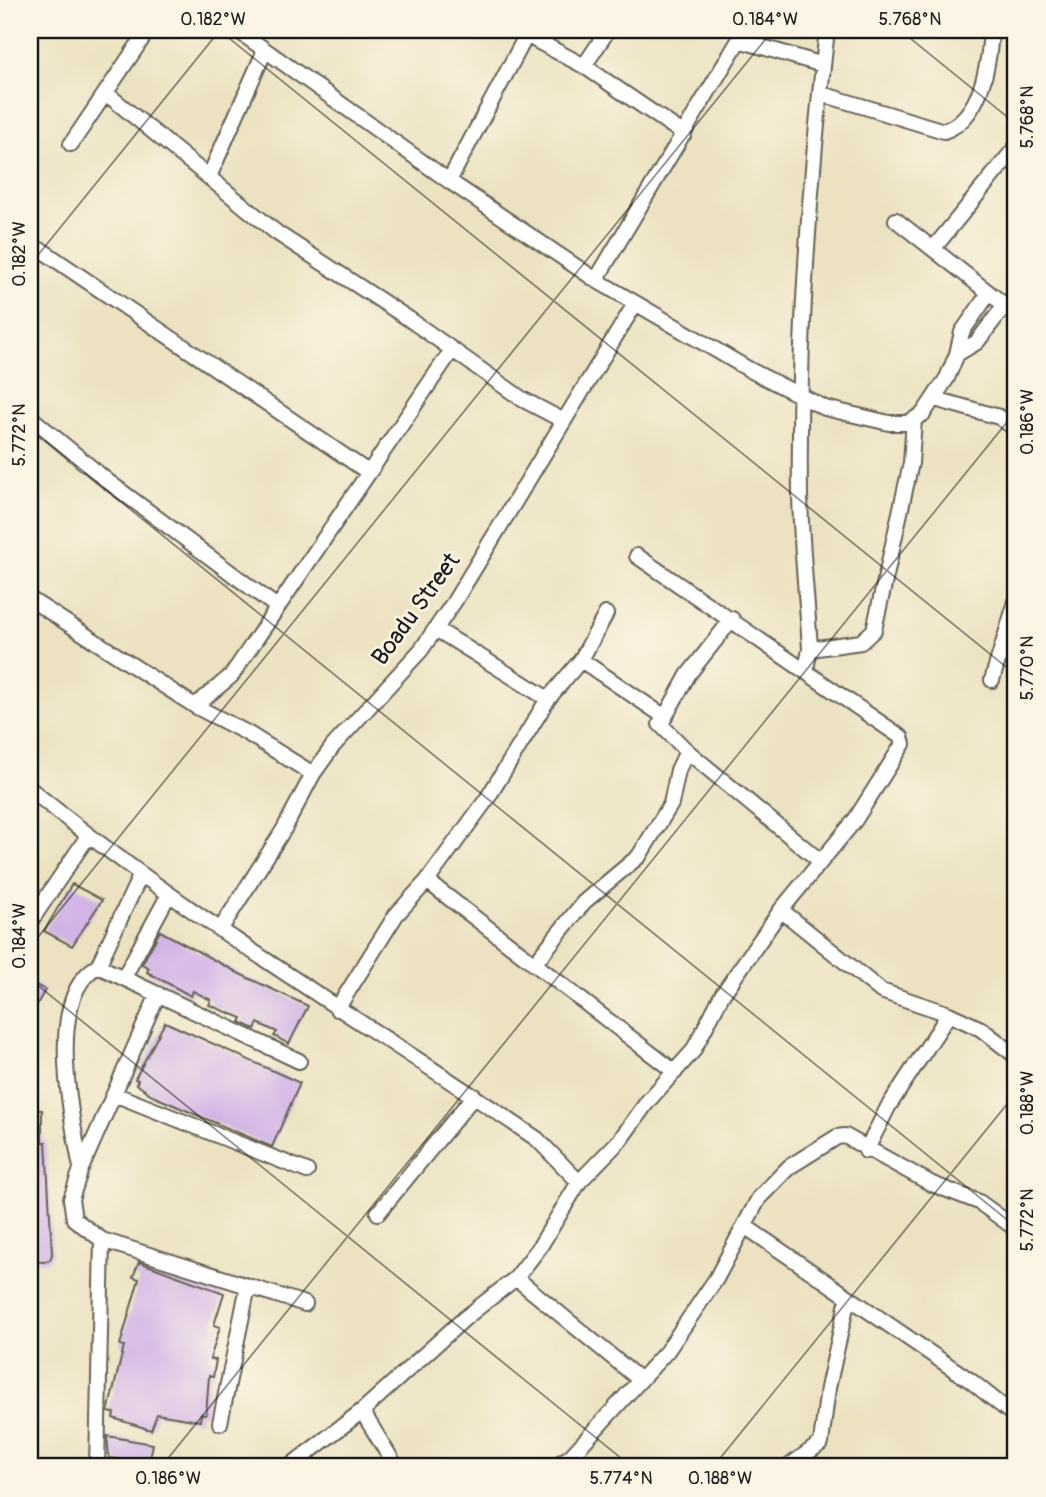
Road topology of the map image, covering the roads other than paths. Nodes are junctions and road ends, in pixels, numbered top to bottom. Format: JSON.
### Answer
{"nodes":[{"id":1,"x":148,"y":30,"type":"edge"},
{"id":2,"x":237,"y":30,"type":"edge"},
{"id":3,"x":608,"y":30,"type":"edge"},
{"id":4,"x":827,"y":30,"type":"edge"},
{"id":5,"x":991,"y":30,"type":"edge"},
{"id":6,"x":521,"y":33,"type":"edge"},
{"id":7,"x":744,"y":35,"type":"edge"},
{"id":8,"x":265,"y":50,"type":"junction"},
{"id":9,"x":822,"y":65,"type":"junction"},
{"id":10,"x":584,"y":66,"type":"junction"},
{"id":11,"x":107,"y":94,"type":"junction"},
{"id":12,"x":822,"y":94,"type":"junction"},
{"id":13,"x":684,"y":134,"type":"junction"},
{"id":14,"x":71,"y":144,"type":"dead end"},
{"id":15,"x":1016,"y":147,"type":"edge"},
{"id":16,"x":1011,"y":165,"type":"edge"},
{"id":17,"x":209,"y":177,"type":"junction"},
{"id":18,"x":449,"y":181,"type":"junction"},
{"id":19,"x":897,"y":220,"type":"dead end"},
{"id":20,"x":30,"y":247,"type":"edge"},
{"id":21,"x":933,"y":249,"type":"junction"},
{"id":22,"x":596,"y":280,"type":"junction"},
{"id":23,"x":989,"y":293,"type":"junction"},
{"id":24,"x":635,"y":304,"type":"junction"},
{"id":25,"x":1011,"y":310,"type":"edge"},
{"id":26,"x":452,"y":350,"type":"junction"},
{"id":27,"x":957,"y":354,"type":"junction"},
{"id":28,"x":801,"y":396,"type":"junction"},
{"id":29,"x":935,"y":399,"type":"junction"},
{"id":30,"x":30,"y":417,"type":"edge"},
{"id":31,"x":914,"y":419,"type":"junction"},
{"id":32,"x":564,"y":421,"type":"junction"},
{"id":33,"x":1016,"y":429,"type":"edge"},
{"id":34,"x":368,"y":472,"type":"junction"},
{"id":35,"x":637,"y":555,"type":"dead end"},
{"id":36,"x":30,"y":598,"type":"edge"},
{"id":37,"x":1016,"y":601,"type":"edge"},
{"id":38,"x":277,"y":607,"type":"junction"},
{"id":39,"x":606,"y":614,"type":"dead end"},
{"id":40,"x":732,"y":620,"type":"junction"},
{"id":41,"x":436,"y":629,"type":"junction"},
{"id":42,"x":810,"y":649,"type":"junction"},
{"id":43,"x":581,"y":660,"type":"junction"},
{"id":44,"x":806,"y":669,"type":"junction"},
{"id":45,"x":992,"y":680,"type":"dead end"},
{"id":46,"x":548,"y":699,"type":"junction"},
{"id":47,"x":195,"y":706,"type":"junction"},
{"id":48,"x":665,"y":717,"type":"junction"},
{"id":49,"x":687,"y":751,"type":"junction"},
{"id":50,"x":313,"y":774,"type":"junction"},
{"id":51,"x":30,"y":789,"type":"edge"},
{"id":52,"x":88,"y":836,"type":"junction"},
{"id":53,"x":820,"y":861,"type":"junction"},
{"id":54,"x":141,"y":874,"type":"junction"},
{"id":55,"x":427,"y":881,"type":"junction"},
{"id":56,"x":169,"y":894,"type":"junction"},
{"id":57,"x":781,"y":910,"type":"junction"},
{"id":58,"x":30,"y":922,"type":"edge"},
{"id":59,"x":220,"y":930,"type":"junction"},
{"id":60,"x":534,"y":964,"type":"junction"},
{"id":61,"x":98,"y":966,"type":"junction"},
{"id":62,"x":124,"y":978,"type":"junction"},
{"id":63,"x":158,"y":994,"type":"junction"},
{"id":64,"x":337,"y":1009,"type":"junction"},
{"id":65,"x":949,"y":1014,"type":"junction"},
{"id":66,"x":1016,"y":1056,"type":"edge"},
{"id":67,"x":299,"y":1061,"type":"dead end"},
{"id":68,"x":675,"y":1072,"type":"junction"},
{"id":69,"x":114,"y":1094,"type":"junction"},
{"id":70,"x":474,"y":1096,"type":"junction"},
{"id":71,"x":866,"y":1151,"type":"junction"},
{"id":72,"x":81,"y":1169,"type":"junction"},
{"id":73,"x":307,"y":1171,"type":"dead end"},
{"id":74,"x":579,"y":1182,"type":"junction"},
{"id":75,"x":378,"y":1213,"type":"dead end"},
{"id":76,"x":746,"y":1227,"type":"junction"},
{"id":77,"x":1016,"y":1229,"type":"edge"},
{"id":78,"x":102,"y":1240,"type":"junction"},
{"id":79,"x":516,"y":1278,"type":"junction"},
{"id":80,"x":248,"y":1286,"type":"junction"},
{"id":81,"x":848,"y":1298,"type":"junction"},
{"id":82,"x":305,"y":1304,"type":"dead end"},
{"id":83,"x":639,"y":1379,"type":"junction"},
{"id":84,"x":362,"y":1411,"type":"junction"},
{"id":85,"x":1016,"y":1417,"type":"edge"},
{"id":86,"x":220,"y":1423,"type":"dead end"},
{"id":87,"x":574,"y":1462,"type":"edge"},
{"id":88,"x":97,"y":1467,"type":"edge"},
{"id":89,"x":289,"y":1467,"type":"edge"},
{"id":90,"x":396,"y":1467,"type":"edge"},
{"id":91,"x":553,"y":1467,"type":"edge"},
{"id":92,"x":788,"y":1467,"type":"edge"}],
"edges":[{"from":1,"to":11,"type":"street"},
{"from":2,"to":8,"type":"street"},
{"from":3,"to":10,"type":"street"},
{"from":4,"to":9,"type":"street"},
{"from":5,"to":12,"type":"street"},
{"from":6,"to":10,"type":"street"},
{"from":6,"to":18,"type":"street"},
{"from":7,"to":9,"type":"street"},
{"from":7,"to":13,"type":"street"},
{"from":8,"to":17,"type":"street"},
{"from":8,"to":18,"type":"street"},
{"from":9,"to":12,"type":"street"},
{"from":10,"to":13,"type":"street"},
{"from":11,"to":14,"type":"street"},
{"from":11,"to":17,"type":"street"},
{"from":12,"to":28,"type":"street"},
{"from":13,"to":22,"type":"street"},
{"from":15,"to":16,"type":"street"},
{"from":16,"to":21,"type":"street"},
{"from":17,"to":26,"type":"street"},
{"from":18,"to":22,"type":"street"},
{"from":19,"to":21,"type":"street"},
{"from":20,"to":34,"type":"street"},
{"from":21,"to":23,"type":"street"},
{"from":22,"to":24,"type":"street"},
{"from":23,"to":25,"type":"street"},
{"from":23,"to":27,"type":"street"},
{"from":24,"to":28,"type":"street"},
{"from":24,"to":32,"type":"street","name":"Boadu Street"},
{"from":25,"to":27,"type":"street"},
{"from":26,"to":32,"type":"street"},
{"from":26,"to":34,"type":"street"},
{"from":27,"to":29,"type":"street"},
{"from":28,"to":31,"type":"street"},
{"from":28,"to":42,"type":"street"},
{"from":29,"to":31,"type":"street"},
{"from":29,"to":33,"type":"street"},
{"from":30,"to":38,"type":"street"},
{"from":31,"to":42,"type":"street"},
{"from":32,"to":41,"type":"street","name":"Boadu Street"},
{"from":34,"to":38,"type":"street"},
{"from":35,"to":40,"type":"street"},
{"from":36,"to":47,"type":"street"},
{"from":37,"to":45,"type":"street"},
{"from":38,"to":47,"type":"street"},
{"from":39,"to":43,"type":"street"},
{"from":40,"to":44,"type":"street"},
{"from":40,"to":48,"type":"street"},
{"from":41,"to":46,"type":"street"},
{"from":41,"to":50,"type":"street","name":"Boadu Street"},
{"from":42,"to":44,"type":"street"},
{"from":43,"to":46,"type":"street"},
{"from":43,"to":48,"type":"street"},
{"from":44,"to":53,"type":"street"},
{"from":46,"to":55,"type":"street"},
{"from":47,"to":50,"type":"street"},
{"from":48,"to":49,"type":"street"},
{"from":49,"to":53,"type":"street"},
{"from":49,"to":60,"type":"street"},
{"from":50,"to":59,"type":"street","name":"Boadu Street"},
{"from":51,"to":52,"type":"street"},
{"from":52,"to":54,"type":"street"},
{"from":52,"to":58,"type":"street"},
{"from":53,"to":57,"type":"street"},
{"from":54,"to":56,"type":"street"},
{"from":54,"to":61,"type":"street"},
{"from":55,"to":60,"type":"street"},
{"from":55,"to":64,"type":"street"},
{"from":56,"to":59,"type":"street"},
{"from":56,"to":62,"type":"street"},
{"from":57,"to":65,"type":"street"},
{"from":57,"to":68,"type":"street"},
{"from":59,"to":64,"type":"street"},
{"from":60,"to":68,"type":"street"},
{"from":61,"to":62,"type":"street"},
{"from":61,"to":72,"type":"street"},
{"from":62,"to":63,"type":"street"},
{"from":63,"to":67,"type":"street"},
{"from":63,"to":69,"type":"street"},
{"from":64,"to":70,"type":"street"},
{"from":65,"to":66,"type":"street"},
{"from":65,"to":71,"type":"street"},
{"from":68,"to":74,"type":"street"},
{"from":69,"to":72,"type":"street"},
{"from":69,"to":73,"type":"street"},
{"from":70,"to":74,"type":"street"},
{"from":70,"to":75,"type":"street"},
{"from":71,"to":76,"type":"street"},
{"from":71,"to":77,"type":"street"},
{"from":72,"to":78,"type":"street"},
{"from":74,"to":79,"type":"street"},
{"from":76,"to":81,"type":"street"},
{"from":76,"to":83,"type":"street"},
{"from":78,"to":80,"type":"street"},
{"from":78,"to":88,"type":"street"},
{"from":79,"to":83,"type":"street"},
{"from":79,"to":84,"type":"street"},
{"from":80,"to":82,"type":"street"},
{"from":80,"to":86,"type":"street"},
{"from":81,"to":85,"type":"street"},
{"from":81,"to":92,"type":"street"},
{"from":83,"to":87,"type":"street"},
{"from":84,"to":89,"type":"street"},
{"from":84,"to":90,"type":"street"},
{"from":87,"to":91,"type":"street"}]}
